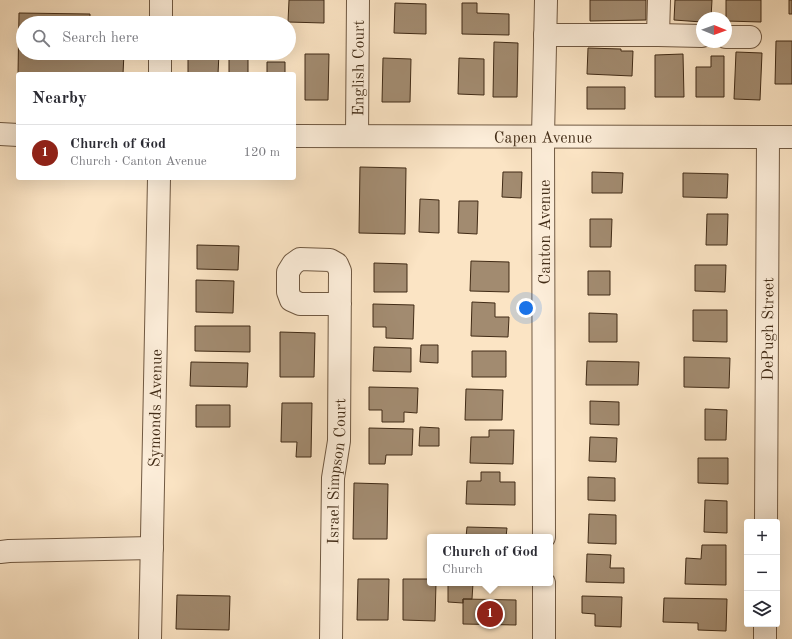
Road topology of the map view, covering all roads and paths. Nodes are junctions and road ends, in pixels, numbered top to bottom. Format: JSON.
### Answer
{"nodes":[{"id":1,"x":161,"y":0,"type":"edge"},
{"id":2,"x":358,"y":0,"type":"edge"},
{"id":3,"x":546,"y":0,"type":"edge"},
{"id":4,"x":659,"y":0,"type":"edge"},
{"id":5,"x":161,"y":16,"type":"edge"},
{"id":6,"x":545,"y":35,"type":"junction"},
{"id":7,"x":658,"y":35,"type":"junction"},
{"id":8,"x":696,"y":36,"type":"edge"},
{"id":9,"x":732,"y":36,"type":"edge"},
{"id":10,"x":750,"y":37,"type":"dead end"},
{"id":11,"x":160,"y":60,"type":"edge"},
{"id":12,"x":160,"y":72,"type":"edge"},
{"id":13,"x":0,"y":134,"type":"edge"},
{"id":14,"x":16,"y":135,"type":"edge"},
{"id":15,"x":296,"y":136,"type":"edge"},
{"id":16,"x":357,"y":136,"type":"junction"},
{"id":17,"x":543,"y":136,"type":"junction"},
{"id":18,"x":768,"y":137,"type":"junction"},
{"id":19,"x":792,"y":137,"type":"edge"},
{"id":20,"x":159,"y":180,"type":"edge"},
{"id":21,"x":340,"y":304,"type":"dead end"},
{"id":22,"x":766,"y":519,"type":"edge"},
{"id":23,"x":544,"y":534,"type":"edge"},
{"id":24,"x":152,"y":548,"type":"junction"},
{"id":25,"x":0,"y":552,"type":"edge"},
{"id":26,"x":544,"y":586,"type":"edge"},
{"id":27,"x":765,"y":627,"type":"edge"},
{"id":28,"x":150,"y":639,"type":"edge"},
{"id":29,"x":331,"y":639,"type":"edge"},
{"id":30,"x":544,"y":639,"type":"edge"},
{"id":31,"x":765,"y":639,"type":"edge"}],
"edges":[{"from":1,"to":5,"type":"street"},
{"from":2,"to":16,"type":"street","name":"English Court"},
{"from":3,"to":6,"type":"street","name":"Canton Avenue"},
{"from":4,"to":7,"type":"street"},
{"from":6,"to":7,"type":"street"},
{"from":6,"to":17,"type":"street","name":"Canton Avenue"},
{"from":7,"to":8,"type":"street"},
{"from":9,"to":10,"type":"street"},
{"from":11,"to":12,"type":"street"},
{"from":13,"to":14,"type":"street"},
{"from":15,"to":16,"type":"street","name":"Capen Avenue"},
{"from":16,"to":17,"type":"street","name":"Capen Avenue"},
{"from":17,"to":18,"type":"street","name":"Capen Avenue"},
{"from":17,"to":23,"type":"street","name":"Canton Avenue"},
{"from":18,"to":19,"type":"street","name":"Capen Avenue"},
{"from":18,"to":22,"type":"street","name":"DePugh Street"},
{"from":20,"to":24,"type":"street","name":"Symonds Avenue"},
{"from":21,"to":29,"type":"street","name":"Israel Simpson Court"},
{"from":24,"to":25,"type":"street"},
{"from":24,"to":28,"type":"street","name":"Symonds Avenue"},
{"from":26,"to":30,"type":"street"},
{"from":27,"to":31,"type":"street"}]}
